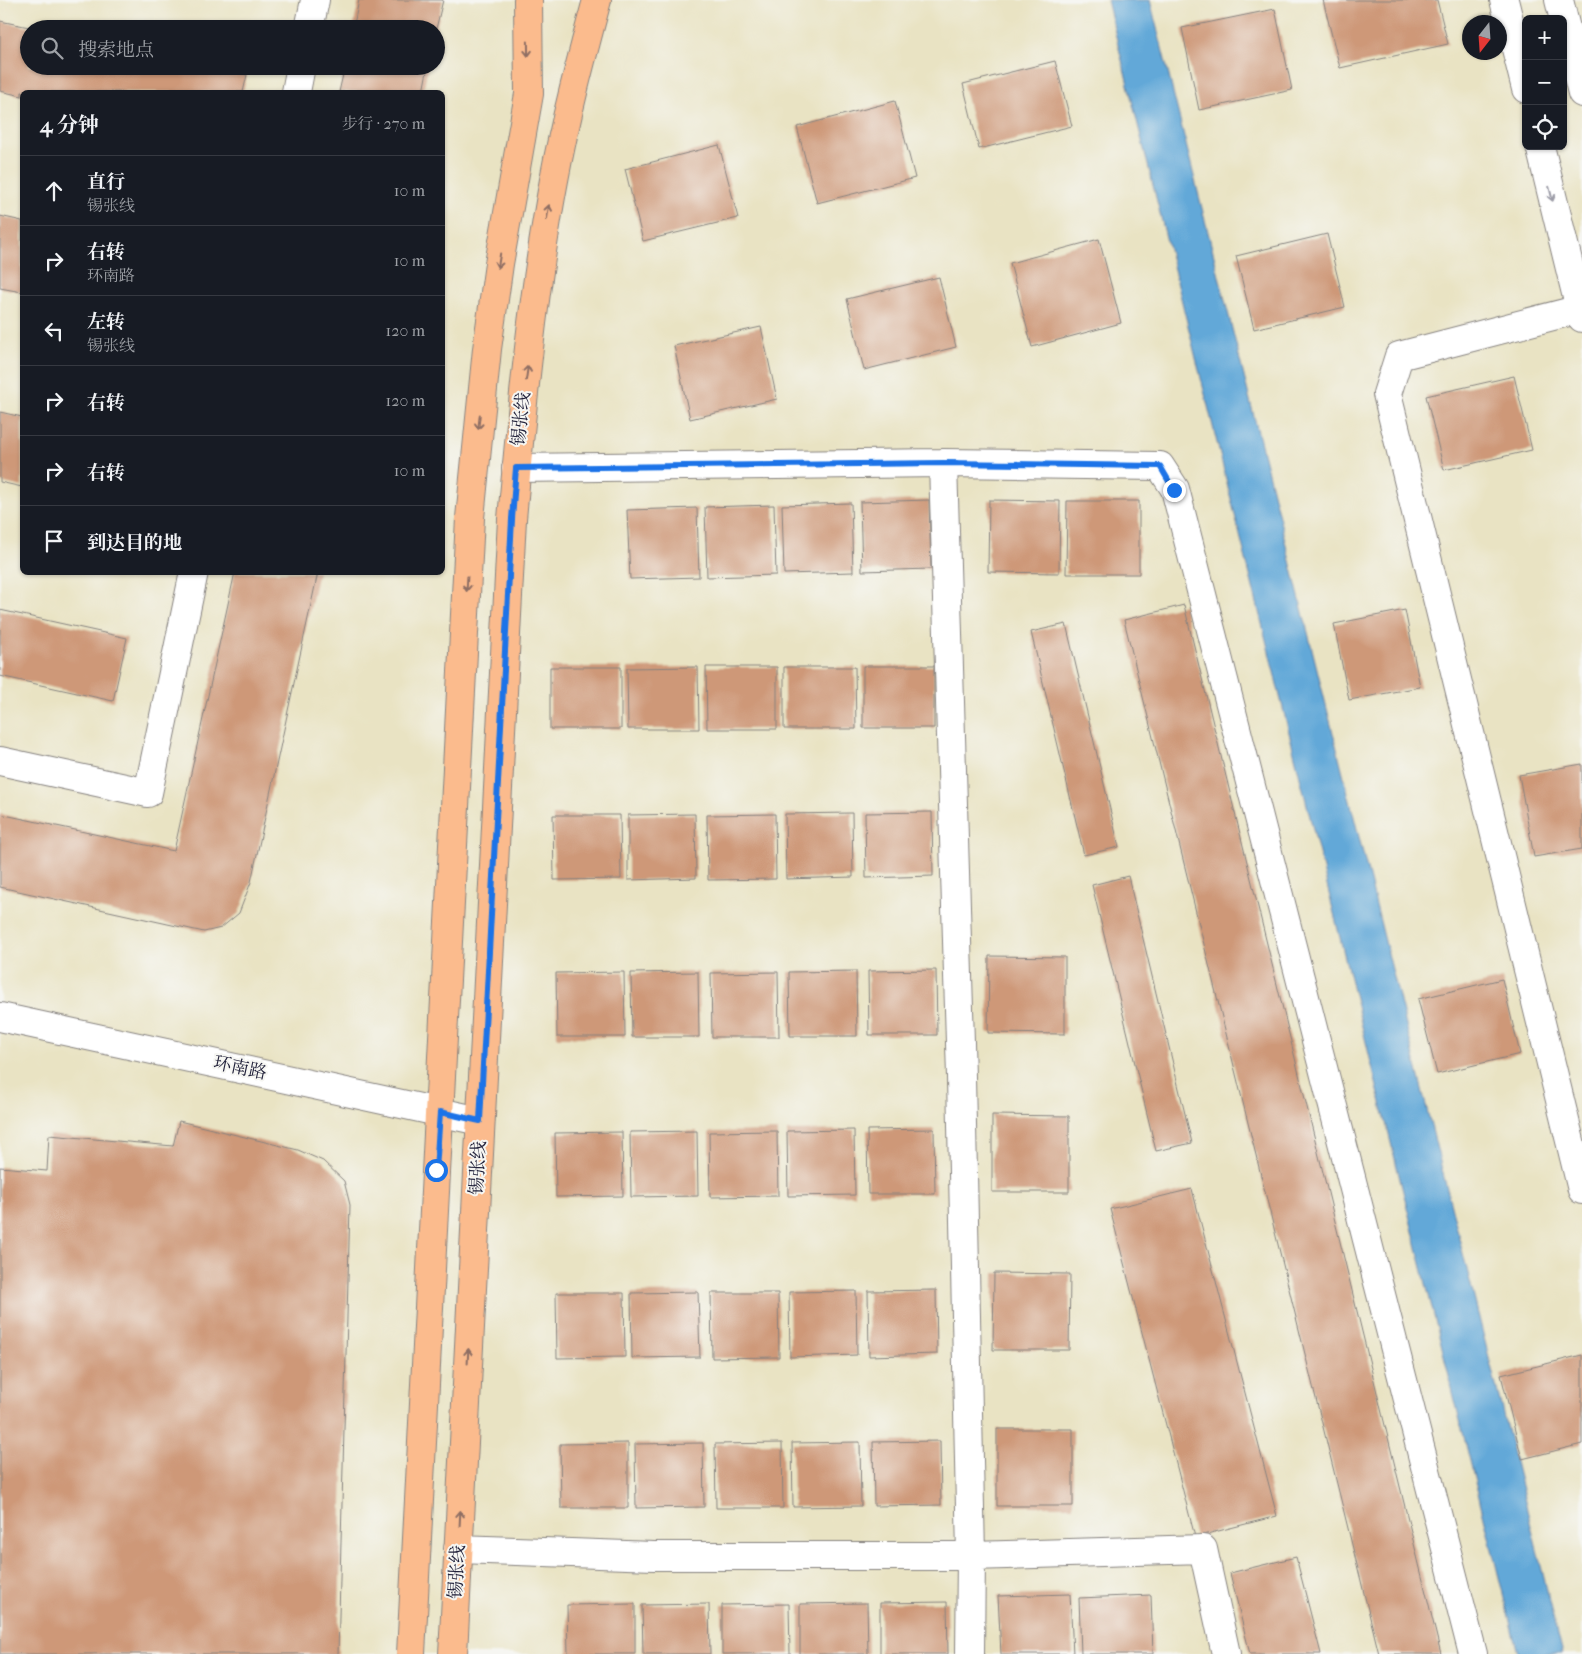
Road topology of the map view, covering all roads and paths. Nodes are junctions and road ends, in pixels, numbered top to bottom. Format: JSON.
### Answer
{"nodes":[{"id":1,"x":315,"y":0,"type":"edge"},
{"id":2,"x":528,"y":0,"type":"edge"},
{"id":3,"x":597,"y":0,"type":"edge"},
{"id":4,"x":1504,"y":0,"type":"edge"},
{"id":5,"x":1559,"y":0,"type":"edge"},
{"id":6,"x":311,"y":20,"type":"edge"},
{"id":7,"x":1522,"y":73,"type":"edge"},
{"id":8,"x":299,"y":75,"type":"edge"},
{"id":9,"x":296,"y":90,"type":"edge"},
{"id":10,"x":1582,"y":93,"type":"edge"},
{"id":11,"x":1541,"y":150,"type":"edge"},
{"id":12,"x":1581,"y":314,"type":"edge"},
{"id":13,"x":943,"y":463,"type":"junction"},
{"id":14,"x":516,"y":468,"type":"junction"},
{"id":15,"x":193,"y":575,"type":"edge"},
{"id":16,"x":0,"y":761,"type":"edge"},
{"id":17,"x":0,"y":1017,"type":"edge"},
{"id":18,"x":440,"y":1112,"type":"junction"},
{"id":19,"x":480,"y":1121,"type":"junction"},
{"id":20,"x":1582,"y":1190,"type":"edge"},
{"id":21,"x":458,"y":1549,"type":"junction"},
{"id":22,"x":971,"y":1556,"type":"junction"},
{"id":23,"x":411,"y":1654,"type":"edge"},
{"id":24,"x":453,"y":1654,"type":"edge"},
{"id":25,"x":970,"y":1654,"type":"edge"},
{"id":26,"x":1226,"y":1654,"type":"edge"},
{"id":27,"x":1473,"y":1654,"type":"edge"}],
"edges":[{"from":1,"to":6,"type":"street"},
{"from":2,"to":18,"type":"main road","one_way":true},
{"from":14,"to":3,"type":"main road","name":"锡张线","one_way":true},
{"from":4,"to":7,"type":"street"},
{"from":5,"to":10,"type":"street"},
{"from":8,"to":9,"type":"street"},
{"from":11,"to":12,"type":"street","one_way":true},
{"from":12,"to":20,"type":"street"},
{"from":13,"to":14,"type":"street"},
{"from":13,"to":22,"type":"street"},
{"from":13,"to":27,"type":"street"},
{"from":14,"to":19,"type":"main road","name":"锡张线"},
{"from":15,"to":16,"type":"street"},
{"from":17,"to":18,"type":"street","name":"环南路"},
{"from":18,"to":19,"type":"street","name":"环南路"},
{"from":18,"to":23,"type":"main road"},
{"from":21,"to":19,"type":"main road","name":"锡张线","one_way":true},
{"from":21,"to":22,"type":"street"},
{"from":21,"to":24,"type":"main road","name":"锡张线"},
{"from":22,"to":25,"type":"street"},
{"from":22,"to":26,"type":"street"}]}
